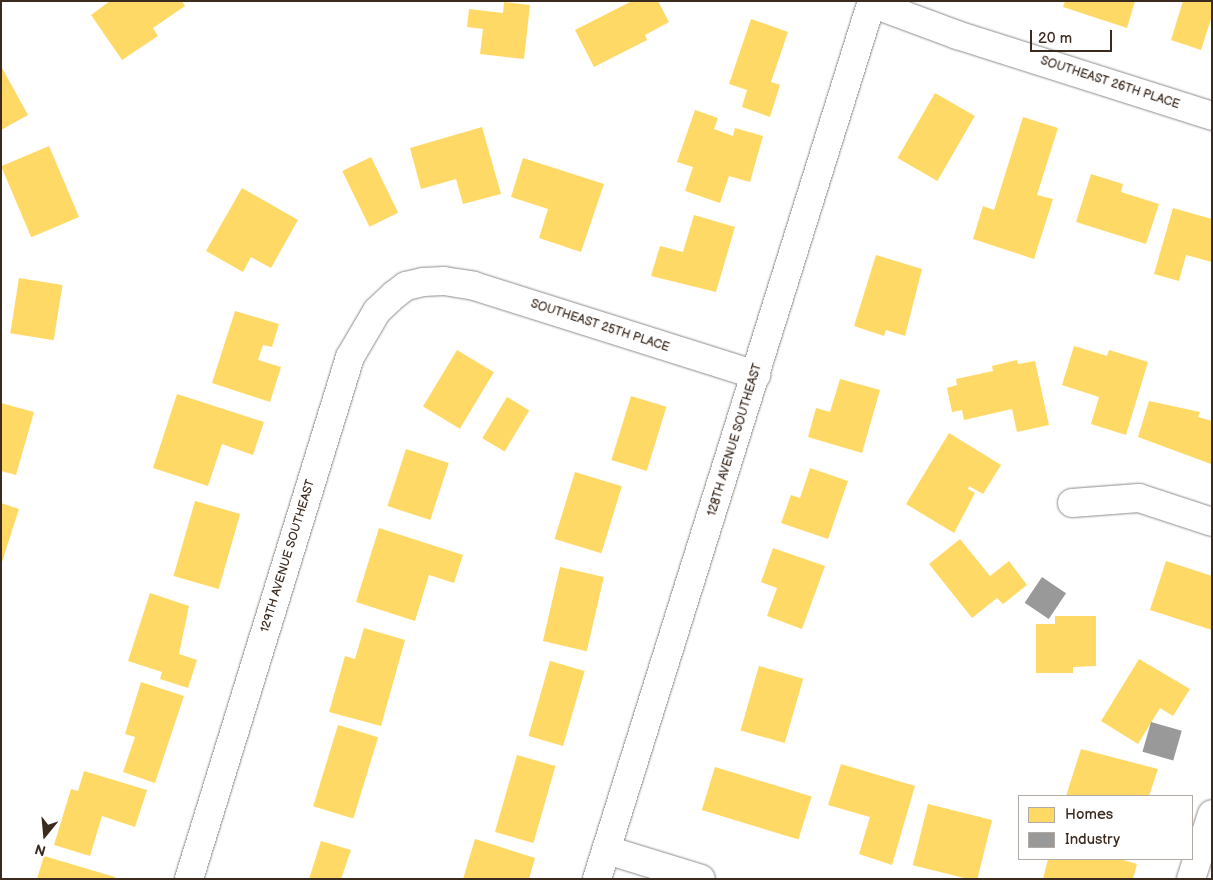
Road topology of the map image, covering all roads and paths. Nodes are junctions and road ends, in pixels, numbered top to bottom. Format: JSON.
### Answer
{"nodes":[{"id":1,"x":870,"y":2,"type":"edge"},
{"id":2,"x":1212,"y":116,"type":"edge"},
{"id":3,"x":444,"y":281,"type":"joint"},
{"id":4,"x":756,"y":375,"type":"junction"},
{"id":5,"x":1072,"y":503,"type":"dead end"},
{"id":6,"x":1212,"y":522,"type":"edge"},
{"id":7,"x":1212,"y":814,"type":"edge"},
{"id":8,"x":607,"y":850,"type":"junction"},
{"id":9,"x":189,"y":879,"type":"edge"},
{"id":10,"x":598,"y":879,"type":"edge"},
{"id":11,"x":701,"y":879,"type":"edge"},
{"id":12,"x":1191,"y":879,"type":"edge"}],
"edges":[{"from":1,"to":2,"type":"street","name":"SOUTHEAST 26TH PLACE"},
{"from":1,"to":4,"type":"street","name":"128TH AVENUE SOUTHEAST"},
{"from":3,"to":4,"type":"street","name":"SOUTHEAST 25TH PLACE"},
{"from":3,"to":9,"type":"street","name":"129TH AVENUE SOUTHEAST"},
{"from":4,"to":8,"type":"street","name":"128TH AVENUE SOUTHEAST"},
{"from":5,"to":6,"type":"street"},
{"from":7,"to":12,"type":"street"},
{"from":8,"to":10,"type":"street","name":"128TH AVENUE SOUTHEAST"},
{"from":8,"to":11,"type":"street"}]}
